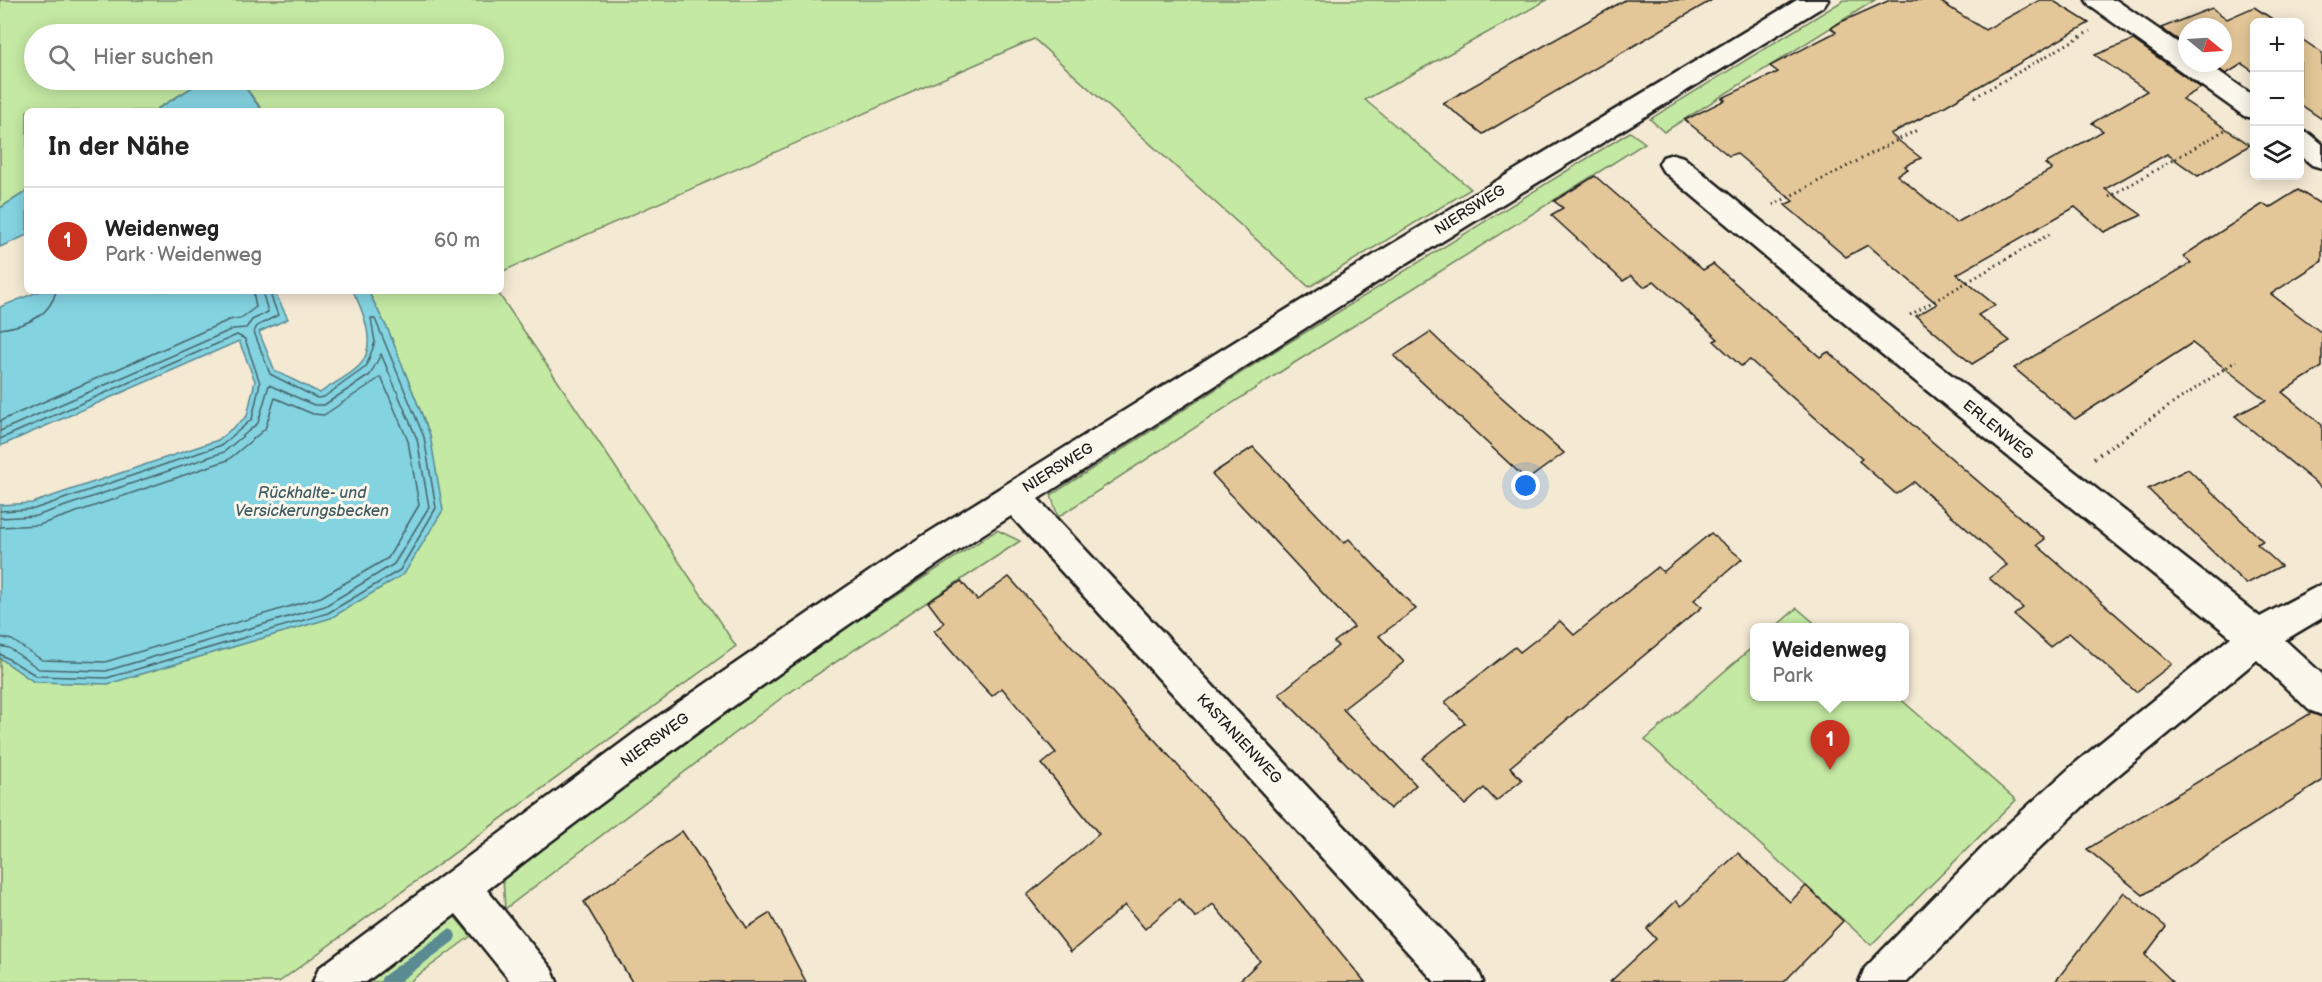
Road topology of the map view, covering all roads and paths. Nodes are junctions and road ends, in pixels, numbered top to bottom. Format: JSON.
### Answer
{"nodes":[{"id":1,"x":1815,"y":0,"type":"edge"},
{"id":2,"x":2109,"y":7,"type":"edge"},
{"id":3,"x":2178,"y":55,"type":"edge"},
{"id":4,"x":2198,"y":72,"type":"edge"},
{"id":5,"x":1976,"y":97,"type":"dead end"},
{"id":6,"x":2245,"y":117,"type":"edge"},
{"id":7,"x":1917,"y":130,"type":"dead end"},
{"id":8,"x":2304,"y":144,"type":"edge"},
{"id":9,"x":2322,"y":158,"type":"edge"},
{"id":10,"x":1673,"y":164,"type":"dead end"},
{"id":11,"x":2109,"y":197,"type":"dead end"},
{"id":12,"x":1743,"y":220,"type":"junction"},
{"id":13,"x":2050,"y":234,"type":"dead end"},
{"id":14,"x":1878,"y":334,"type":"junction"},
{"id":15,"x":2236,"y":361,"type":"dead end"},
{"id":16,"x":2061,"y":481,"type":"junction"},
{"id":17,"x":1014,"y":496,"type":"junction"},
{"id":18,"x":2322,"y":600,"type":"edge"},
{"id":19,"x":2258,"y":637,"type":"junction"},
{"id":20,"x":2322,"y":698,"type":"edge"},
{"id":21,"x":460,"y":887,"type":"junction"},
{"id":22,"x":333,"y":982,"type":"edge"},
{"id":23,"x":537,"y":982,"type":"edge"},
{"id":24,"x":1463,"y":982,"type":"edge"},
{"id":25,"x":1879,"y":982,"type":"edge"}],
"edges":[{"from":1,"to":17,"type":"street","name":"NIERSWEG"},
{"from":2,"to":3,"type":"street"},
{"from":2,"to":5,"type":"path"},
{"from":4,"to":6,"type":"street"},
{"from":6,"to":11,"type":"path"},
{"from":7,"to":12,"type":"path"},
{"from":8,"to":9,"type":"street"},
{"from":10,"to":12,"type":"street","name":"ERLENWEG"},
{"from":12,"to":14,"type":"street","name":"ERLENWEG"},
{"from":13,"to":14,"type":"path"},
{"from":14,"to":16,"type":"street","name":"ERLENWEG"},
{"from":15,"to":16,"type":"path"},
{"from":16,"to":19,"type":"street","name":"ERLENWEG"},
{"from":17,"to":21,"type":"street","name":"NIERSWEG"},
{"from":17,"to":24,"type":"street","name":"KASTANIENWEG"},
{"from":18,"to":19,"type":"street"},
{"from":19,"to":20,"type":"street","name":"ERLENWEG"},
{"from":19,"to":25,"type":"street"},
{"from":21,"to":22,"type":"street","name":"NIERSWEG"},
{"from":21,"to":23,"type":"street"}]}
